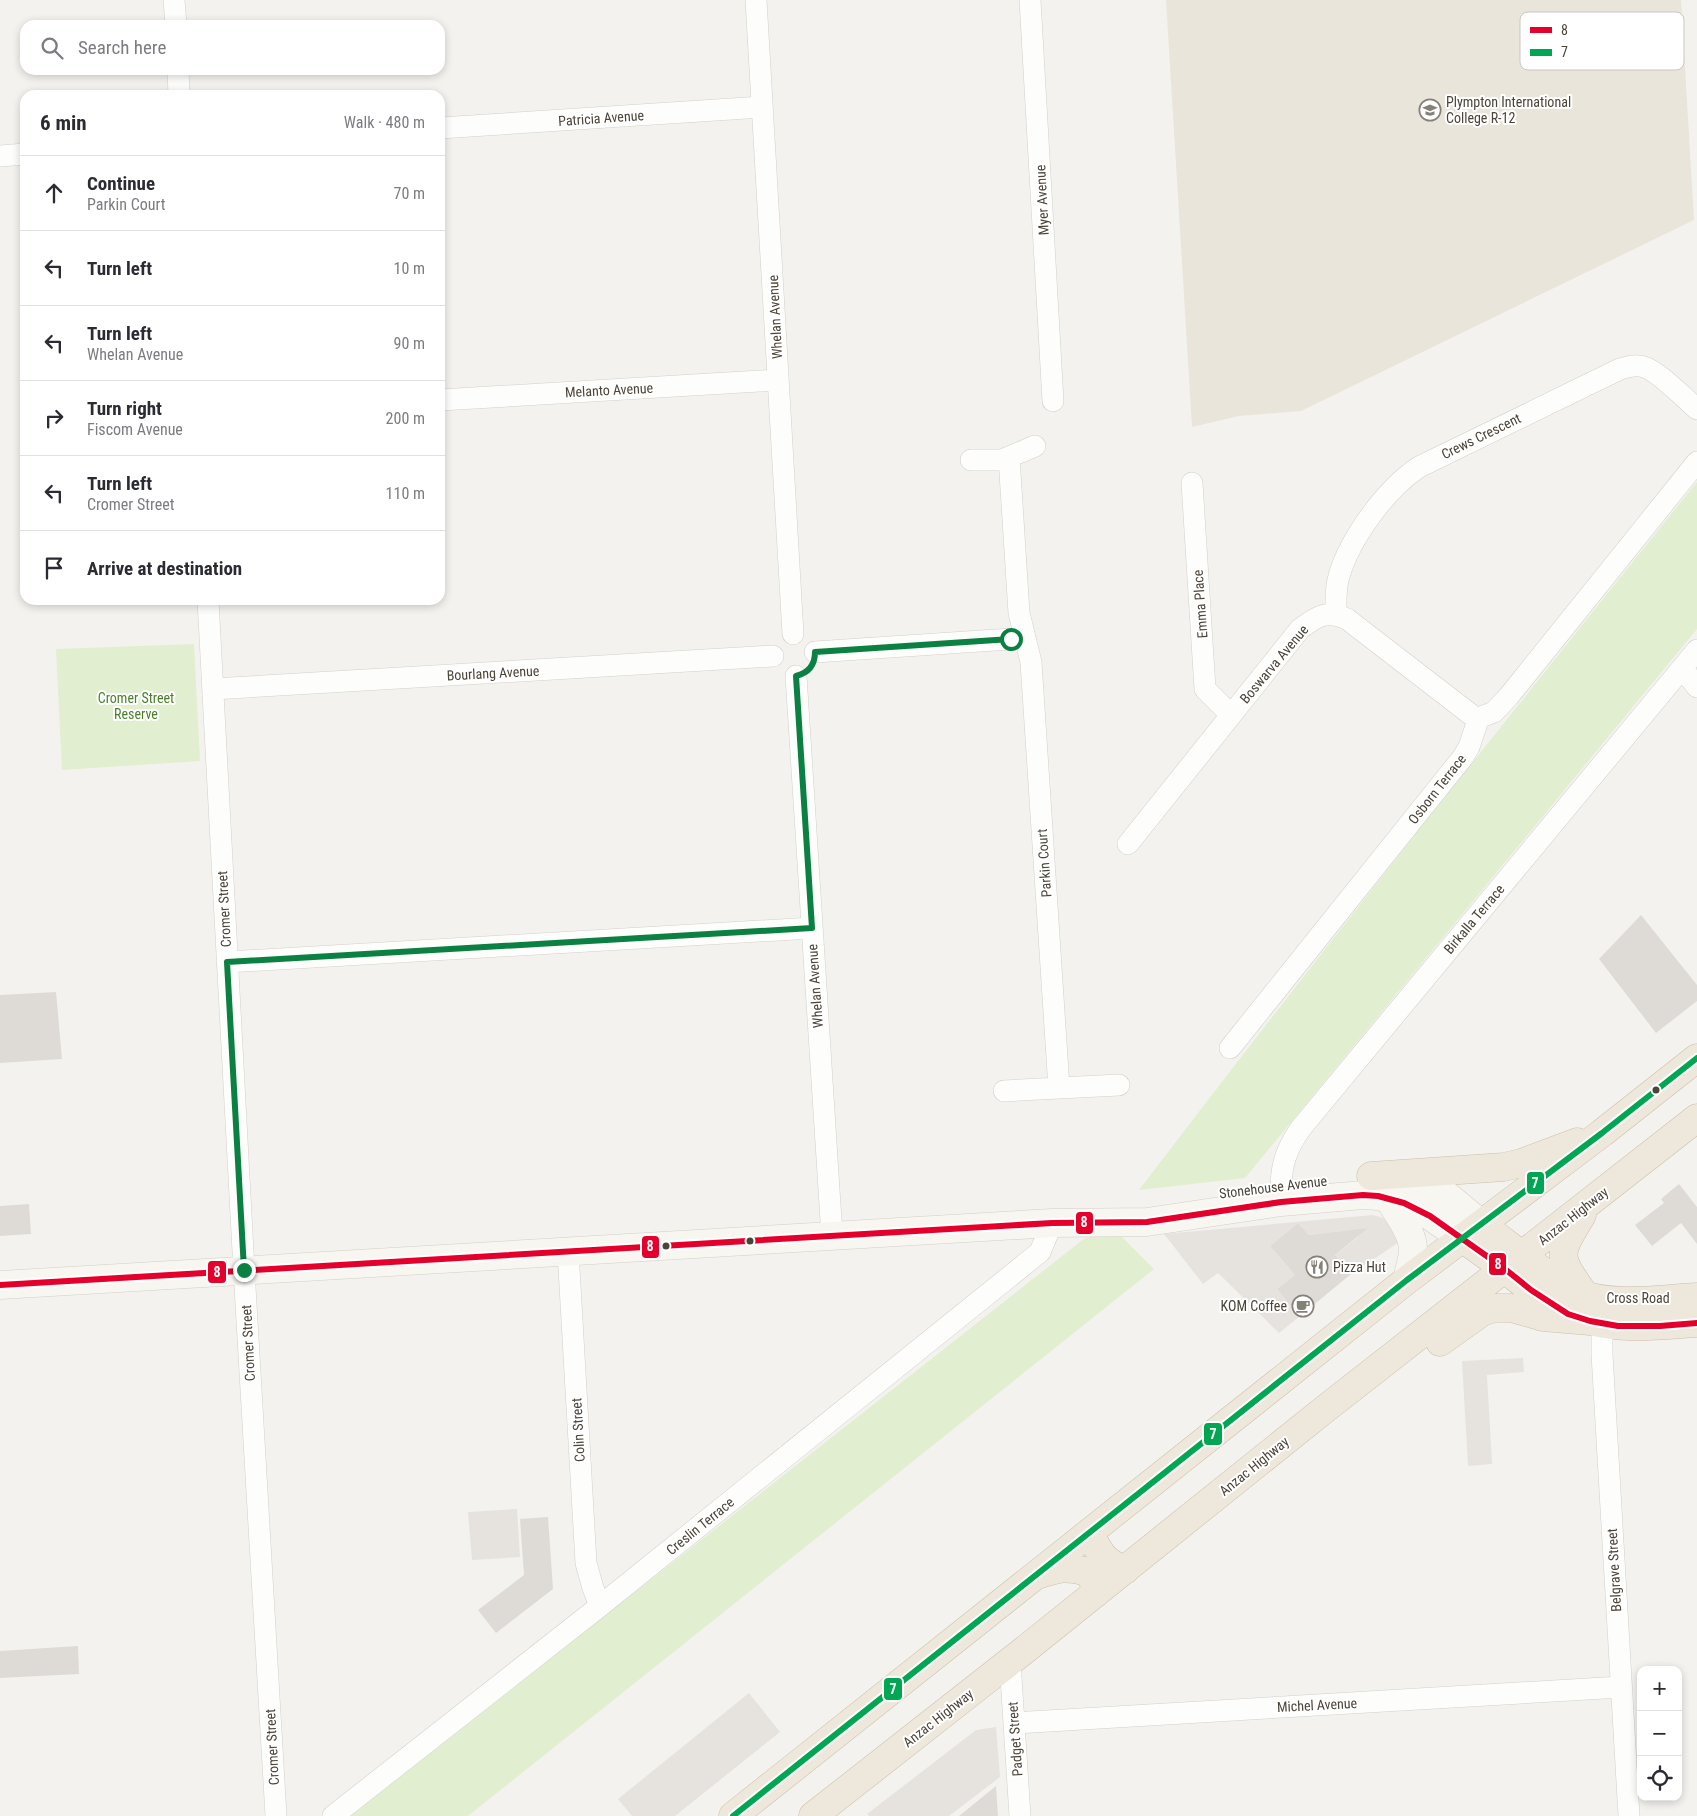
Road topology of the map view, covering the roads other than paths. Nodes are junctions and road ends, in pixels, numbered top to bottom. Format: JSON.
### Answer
{"nodes":[{"id":1,"x":174,"y":0,"type":"edge"},
{"id":2,"x":756,"y":0,"type":"edge"},
{"id":3,"x":1030,"y":0,"type":"edge"},
{"id":4,"x":176,"y":20,"type":"edge"},
{"id":5,"x":178,"y":75,"type":"edge"},
{"id":6,"x":179,"y":90,"type":"edge"},
{"id":7,"x":762,"y":107,"type":"junction"},
{"id":8,"x":445,"y":128,"type":"edge"},
{"id":9,"x":20,"y":154,"type":"edge"},
{"id":10,"x":0,"y":156,"type":"edge"},
{"id":11,"x":778,"y":380,"type":"junction"},
{"id":12,"x":445,"y":400,"type":"edge"},
{"id":13,"x":1053,"y":401,"type":"dead end"},
{"id":14,"x":1697,"y":409,"type":"edge"},
{"id":15,"x":1034,"y":446,"type":"dead end"},
{"id":16,"x":1009,"y":457,"type":"junction"},
{"id":17,"x":971,"y":460,"type":"dead end"},
{"id":18,"x":1697,"y":462,"type":"edge"},
{"id":19,"x":1192,"y":483,"type":"dead end"},
{"id":20,"x":208,"y":605,"type":"edge"},
{"id":21,"x":1336,"y":615,"type":"junction"},
{"id":22,"x":793,"y":634,"type":"junction"},
{"id":23,"x":1025,"y":638,"type":"junction"},
{"id":24,"x":1697,"y":650,"type":"edge"},
{"id":25,"x":815,"y":652,"type":"junction"},
{"id":26,"x":773,"y":656,"type":"junction"},
{"id":27,"x":1682,"y":668,"type":"junction"},
{"id":28,"x":796,"y":676,"type":"junction"},
{"id":29,"x":1697,"y":687,"type":"edge"},
{"id":30,"x":213,"y":689,"type":"junction"},
{"id":31,"x":1231,"y":715,"type":"junction"},
{"id":32,"x":1478,"y":720,"type":"junction"},
{"id":33,"x":1128,"y":844,"type":"dead end"},
{"id":34,"x":812,"y":928,"type":"junction"},
{"id":35,"x":227,"y":962,"type":"junction"},
{"id":36,"x":1230,"y":1048,"type":"dead end"},
{"id":37,"x":1697,"y":1058,"type":"edge"},
{"id":38,"x":1119,"y":1085,"type":"dead end"},
{"id":39,"x":1059,"y":1088,"type":"junction"},
{"id":40,"x":1004,"y":1091,"type":"dead end"},
{"id":41,"x":1697,"y":1118,"type":"edge"},
{"id":42,"x":1602,"y":1133,"type":"junction"},
{"id":43,"x":1371,"y":1176,"type":"junction"},
{"id":44,"x":1281,"y":1193,"type":"junction"},
{"id":45,"x":1389,"y":1199,"type":"junction"},
{"id":46,"x":1588,"y":1204,"type":"junction"},
{"id":47,"x":1052,"y":1223,"type":"junction"},
{"id":48,"x":1472,"y":1231,"type":"junction"},
{"id":49,"x":832,"y":1236,"type":"junction"},
{"id":50,"x":568,"y":1251,"type":"junction"},
{"id":51,"x":1514,"y":1262,"type":"junction"},
{"id":52,"x":244,"y":1270,"type":"junction"},
{"id":53,"x":1407,"y":1280,"type":"junction"},
{"id":54,"x":0,"y":1285,"type":"edge"},
{"id":55,"x":1585,"y":1295,"type":"junction"},
{"id":56,"x":1697,"y":1297,"type":"edge"},
{"id":57,"x":1596,"y":1322,"type":"junction"},
{"id":58,"x":1697,"y":1323,"type":"edge"},
{"id":59,"x":1325,"y":1409,"type":"junction"},
{"id":60,"x":1090,"y":1532,"type":"junction"},
{"id":61,"x":1125,"y":1570,"type":"junction"},
{"id":62,"x":1036,"y":1575,"type":"junction"},
{"id":63,"x":1096,"y":1593,"type":"junction"},
{"id":64,"x":600,"y":1606,"type":"junction"},
{"id":65,"x":1010,"y":1662,"type":"junction"},
{"id":66,"x":1621,"y":1686,"type":"junction"},
{"id":67,"x":1014,"y":1724,"type":"junction"},
{"id":68,"x":276,"y":1816,"type":"edge"},
{"id":69,"x":333,"y":1816,"type":"edge"},
{"id":70,"x":733,"y":1816,"type":"edge"},
{"id":71,"x":813,"y":1816,"type":"edge"},
{"id":72,"x":1020,"y":1816,"type":"edge"},
{"id":73,"x":1629,"y":1816,"type":"edge"}],
"edges":[{"from":1,"to":4,"type":"street"},
{"from":2,"to":7,"type":"street","name":"Whelan Avenue"},
{"from":3,"to":13,"type":"street","name":"Myer Avenue"},
{"from":5,"to":6,"type":"street"},
{"from":7,"to":8,"type":"street","name":"Patricia Avenue"},
{"from":7,"to":11,"type":"street","name":"Whelan Avenue"},
{"from":9,"to":10,"type":"street"},
{"from":11,"to":12,"type":"street","name":"Melanto Avenue"},
{"from":11,"to":22,"type":"street","name":"Whelan Avenue"},
{"from":14,"to":21,"type":"street","name":"Crews Crescent"},
{"from":15,"to":16,"type":"street"},
{"from":16,"to":17,"type":"street"},
{"from":16,"to":23,"type":"street","name":"Parkin Court"},
{"from":18,"to":32,"type":"street"},
{"from":19,"to":31,"type":"street","name":"Emma Place"},
{"from":20,"to":30,"type":"street","name":"Cromer Street"},
{"from":21,"to":31,"type":"street","name":"Boswarva Avenue"},
{"from":21,"to":32,"type":"street"},
{"from":22,"to":25,"type":"street"},
{"from":22,"to":26,"type":"street"},
{"from":23,"to":25,"type":"street"},
{"from":23,"to":39,"type":"street","name":"Parkin Court"},
{"from":24,"to":27,"type":"street","name":"Birkalla Terrace"},
{"from":25,"to":28,"type":"street"},
{"from":26,"to":28,"type":"street"},
{"from":26,"to":30,"type":"street","name":"Bourlang Avenue"},
{"from":27,"to":29,"type":"street"},
{"from":27,"to":44,"type":"street","name":"Birkalla Terrace"},
{"from":28,"to":34,"type":"street","name":"Whelan Avenue"},
{"from":30,"to":35,"type":"street","name":"Cromer Street"},
{"from":31,"to":33,"type":"street","name":"Boswarva Avenue"},
{"from":32,"to":36,"type":"street","name":"Osborn Terrace"},
{"from":34,"to":35,"type":"street"},
{"from":34,"to":49,"type":"street","name":"Whelan Avenue"},
{"from":35,"to":52,"type":"street","name":"Cromer Street"},
{"from":37,"to":42,"type":"highway"},
{"from":38,"to":39,"type":"street"},
{"from":39,"to":40,"type":"street"},
{"from":41,"to":46,"type":"highway","name":"Anzac Highway"},
{"from":42,"to":43,"type":"highway"},
{"from":42,"to":48,"type":"highway"},
{"from":43,"to":44,"type":"street","name":"Stonehouse Avenue"},
{"from":43,"to":48,"type":"street","name":"Stonehouse Avenue"},
{"from":44,"to":45,"type":"street","name":"Stonehouse Avenue"},
{"from":44,"to":47,"type":"street","name":"Stonehouse Avenue"},
{"from":45,"to":48,"type":"street","name":"Stonehouse Avenue"},
{"from":45,"to":53,"type":"street"},
{"from":46,"to":51,"type":"highway","name":"Anzac Highway"},
{"from":46,"to":55,"type":"highway"},
{"from":47,"to":49,"type":"street","name":"Stonehouse Avenue"},
{"from":47,"to":64,"type":"street","name":"Creslin Terrace"},
{"from":48,"to":51,"type":"highway","name":"Cross Road"},
{"from":48,"to":53,"type":"highway"},
{"from":49,"to":50,"type":"street","name":"Stonehouse Avenue"},
{"from":50,"to":52,"type":"street","name":"Stonehouse Avenue"},
{"from":50,"to":64,"type":"street","name":"Colin Street"},
{"from":51,"to":55,"type":"highway","name":"Cross Road"},
{"from":51,"to":57,"type":"highway","name":"Cross Road"},
{"from":51,"to":59,"type":"highway","name":"Anzac Highway"},
{"from":52,"to":54,"type":"street","name":"Stonehouse Avenue"},
{"from":52,"to":68,"type":"street","name":"Cromer Street"},
{"from":53,"to":60,"type":"highway"},
{"from":55,"to":56,"type":"highway","name":"Cross Road"},
{"from":57,"to":58,"type":"highway","name":"Cross Road"},
{"from":57,"to":59,"type":"highway"},
{"from":57,"to":66,"type":"street","name":"Belgrave Street"},
{"from":59,"to":61,"type":"highway","name":"Anzac Highway"},
{"from":60,"to":61,"type":"highway"},
{"from":60,"to":62,"type":"highway"},
{"from":61,"to":63,"type":"highway","name":"Anzac Highway"},
{"from":62,"to":63,"type":"highway"},
{"from":62,"to":70,"type":"highway"},
{"from":63,"to":65,"type":"highway","name":"Anzac Highway"},
{"from":64,"to":69,"type":"street","name":"Creslin Terrace"},
{"from":65,"to":67,"type":"street","name":"Padget Street"},
{"from":65,"to":71,"type":"highway","name":"Anzac Highway"},
{"from":66,"to":67,"type":"street","name":"Michel Avenue"},
{"from":66,"to":73,"type":"street","name":"Belgrave Street"},
{"from":67,"to":72,"type":"street","name":"Padget Street"}]}
